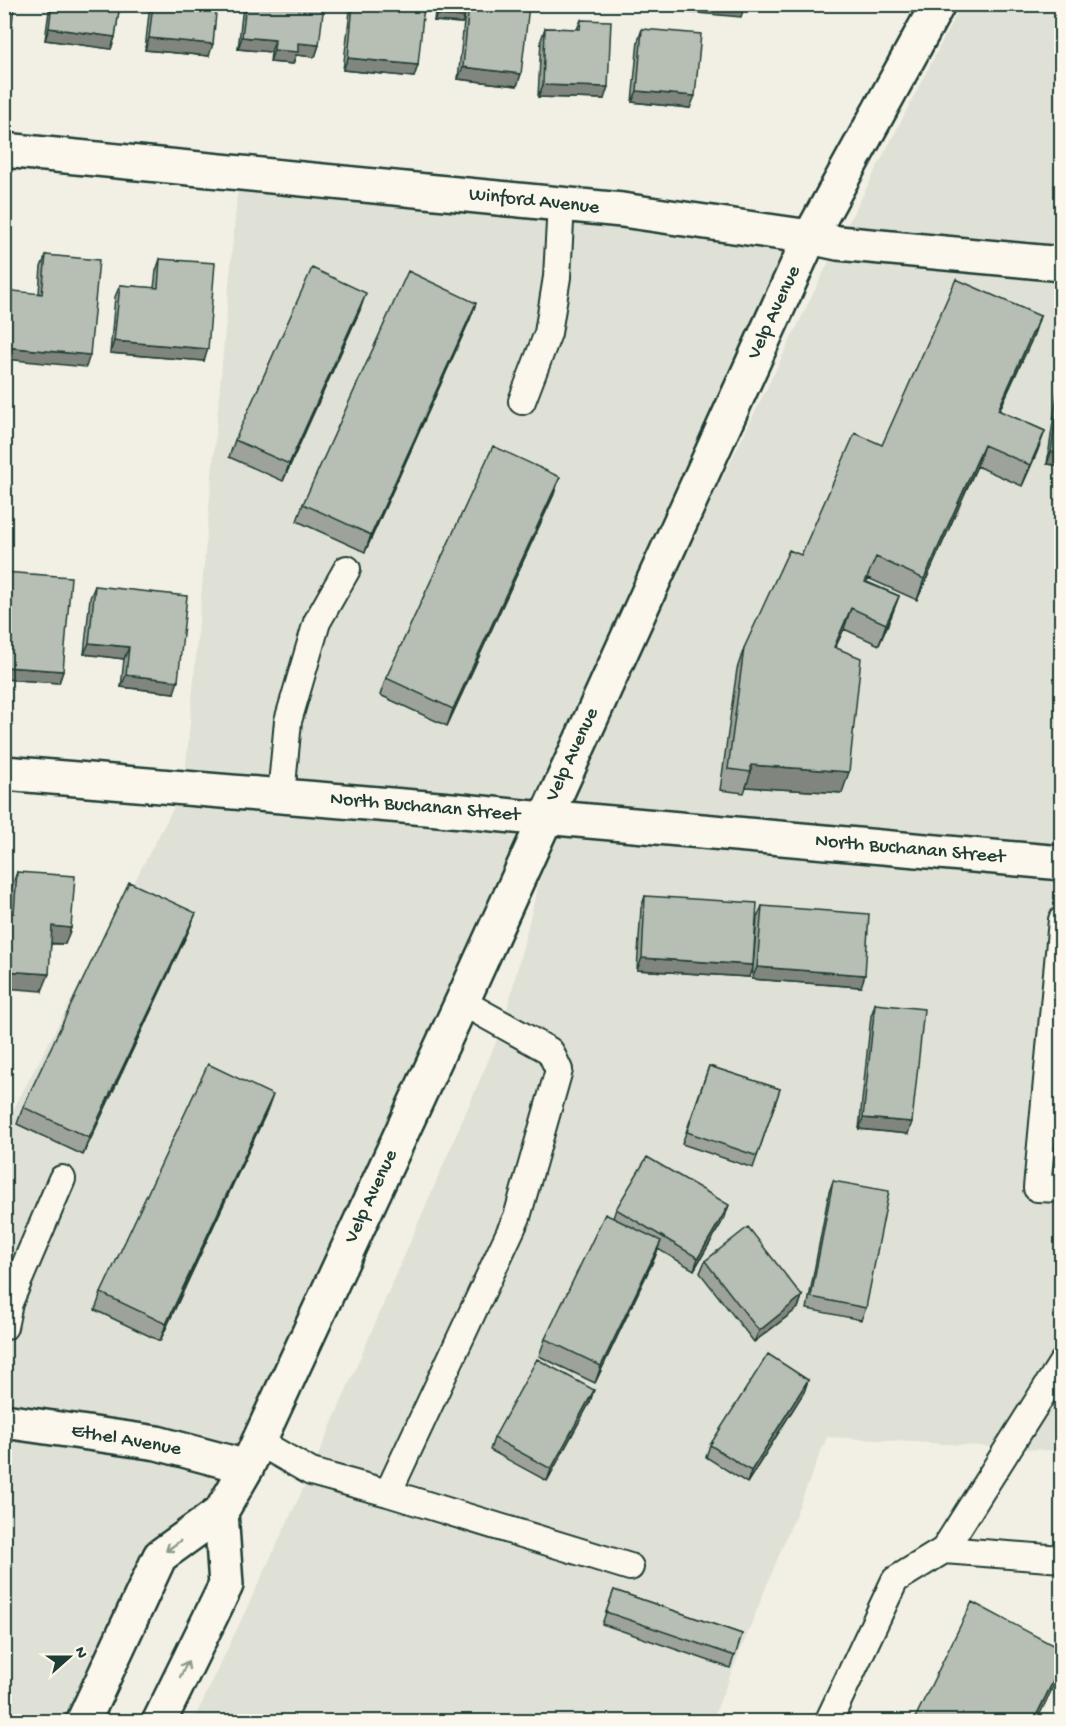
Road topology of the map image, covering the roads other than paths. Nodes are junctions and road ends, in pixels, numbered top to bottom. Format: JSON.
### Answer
{"nodes":[{"id":1,"x":938,"y":4,"type":"edge"},
{"id":2,"x":4,"y":150,"type":"edge"},
{"id":3,"x":561,"y":204,"type":"junction"},
{"id":4,"x":810,"y":237,"type":"junction"},
{"id":5,"x":1062,"y":264,"type":"edge"},
{"id":6,"x":522,"y":401,"type":"dead end"},
{"id":7,"x":347,"y":569,"type":"dead end"},
{"id":8,"x":4,"y":773,"type":"edge"},
{"id":9,"x":281,"y":796,"type":"junction"},
{"id":10,"x":544,"y":819,"type":"junction"},
{"id":11,"x":1062,"y":863,"type":"edge"},
{"id":12,"x":1062,"y":920,"type":"edge"},
{"id":13,"x":462,"y":1002,"type":"junction"},
{"id":14,"x":62,"y":1179,"type":"dead end"},
{"id":15,"x":1062,"y":1189,"type":"edge"},
{"id":16,"x":4,"y":1327,"type":"edge"},
{"id":17,"x":1062,"y":1363,"type":"edge"},
{"id":18,"x":4,"y":1421,"type":"edge"},
{"id":19,"x":253,"y":1455,"type":"junction"},
{"id":20,"x":388,"y":1493,"type":"junction"},
{"id":21,"x":221,"y":1512,"type":"junction"},
{"id":22,"x":944,"y":1550,"type":"junction"},
{"id":23,"x":1062,"y":1559,"type":"edge"},
{"id":24,"x":630,"y":1567,"type":"dead end"},
{"id":25,"x":83,"y":1722,"type":"edge"},
{"id":26,"x":159,"y":1722,"type":"edge"},
{"id":27,"x":828,"y":1722,"type":"edge"}],
"edges":[{"from":1,"to":4,"type":"street","name":"Velp Avenue"},
{"from":2,"to":3,"type":"street","name":"Winford Avenue"},
{"from":3,"to":4,"type":"street","name":"Winford Avenue"},
{"from":3,"to":6,"type":"lane"},
{"from":4,"to":5,"type":"street","name":"Winford Avenue"},
{"from":4,"to":10,"type":"street","name":"Velp Avenue"},
{"from":7,"to":9,"type":"lane"},
{"from":8,"to":9,"type":"street","name":"North Buchanan Street"},
{"from":9,"to":10,"type":"street","name":"North Buchanan Street"},
{"from":10,"to":11,"type":"street","name":"North Buchanan Street"},
{"from":10,"to":13,"type":"street","name":"Velp Avenue"},
{"from":12,"to":15,"type":"lane"},
{"from":13,"to":19,"type":"street","name":"Velp Avenue"},
{"from":13,"to":20,"type":"lane"},
{"from":14,"to":16,"type":"lane"},
{"from":17,"to":22,"type":"lane"},
{"from":18,"to":19,"type":"street","name":"Ethel Avenue"},
{"from":19,"to":20,"type":"lane"},
{"from":19,"to":21,"type":"street","name":"Velp Avenue"},
{"from":20,"to":24,"type":"lane"},
{"from":21,"to":25,"type":"street","name":"Velp Avenue","one_way":true},
{"from":26,"to":21,"type":"street","one_way":true},
{"from":22,"to":23,"type":"lane"},
{"from":22,"to":27,"type":"lane"}]}
